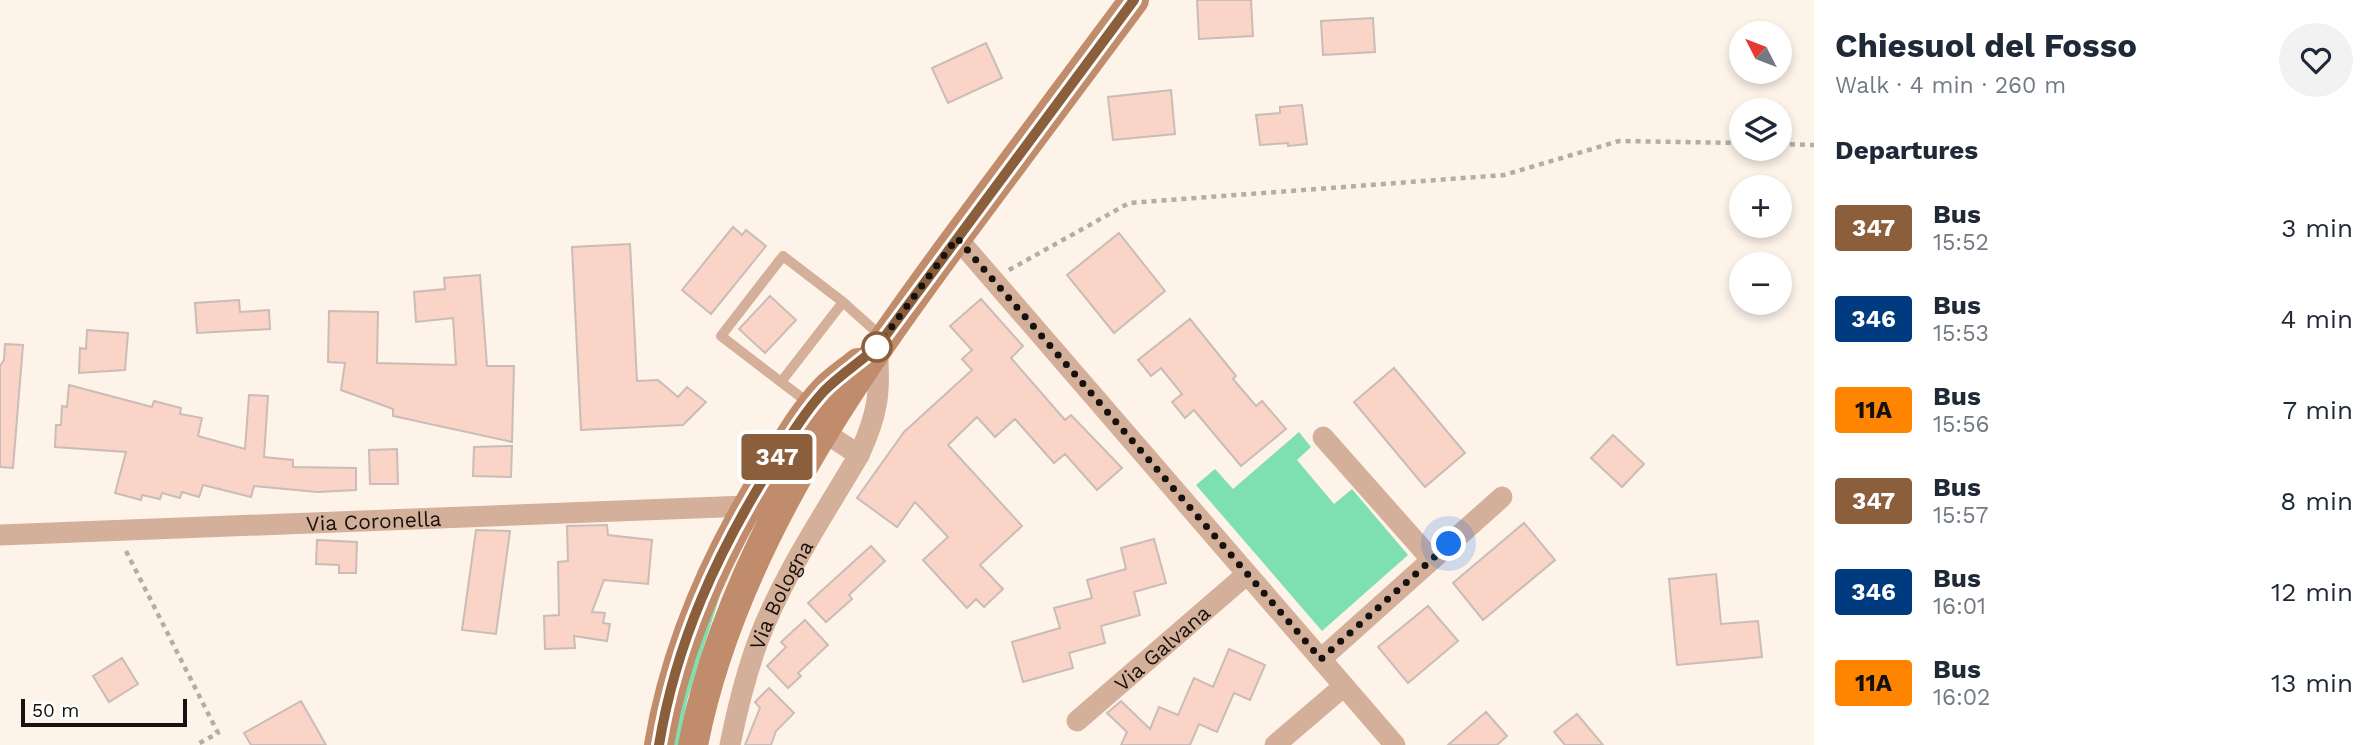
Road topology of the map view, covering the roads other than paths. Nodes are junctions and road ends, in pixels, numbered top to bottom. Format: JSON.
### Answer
{"nodes":[{"id":1,"x":1135,"y":0,"type":"edge"},
{"id":2,"x":957,"y":238,"type":"junction"},
{"id":3,"x":843,"y":302,"type":"junction"},
{"id":4,"x":881,"y":343,"type":"junction"},
{"id":5,"x":781,"y":383,"type":"junction"},
{"id":6,"x":813,"y":419,"type":"junction"},
{"id":7,"x":1323,"y":437,"type":"dead end"},
{"id":8,"x":859,"y":455,"type":"junction"},
{"id":9,"x":1502,"y":497,"type":"dead end"},
{"id":10,"x":747,"y":506,"type":"junction"},
{"id":11,"x":775,"y":520,"type":"junction"},
{"id":12,"x":0,"y":535,"type":"edge"},
{"id":13,"x":1432,"y":560,"type":"junction"},
{"id":14,"x":1247,"y":573,"type":"junction"},
{"id":15,"x":1321,"y":659,"type":"junction"},
{"id":16,"x":1344,"y":686,"type":"junction"},
{"id":17,"x":1077,"y":721,"type":"dead end"},
{"id":18,"x":659,"y":745,"type":"edge"},
{"id":19,"x":693,"y":745,"type":"edge"},
{"id":20,"x":730,"y":745,"type":"edge"},
{"id":21,"x":1275,"y":745,"type":"edge"},
{"id":22,"x":1395,"y":745,"type":"edge"}],
"edges":[{"from":1,"to":2,"type":"main road","name":"Via Bologna"},
{"from":2,"to":4,"type":"main road","name":"Via Bologna"},
{"from":2,"to":14,"type":"street"},
{"from":3,"to":4,"type":"lane"},
{"from":3,"to":5,"type":"lane"},
{"from":3,"to":5,"type":"lane"},
{"from":4,"to":6,"type":"main road","name":"Via Bologna"},
{"from":4,"to":8,"type":"street","name":"Via Bologna"},
{"from":5,"to":6,"type":"lane"},
{"from":6,"to":8,"type":"street"},
{"from":6,"to":10,"type":"main road","name":"Via Bologna"},
{"from":6,"to":11,"type":"main road","name":"Via Bologna"},
{"from":7,"to":13,"type":"street"},
{"from":8,"to":20,"type":"street","name":"Via Bologna"},
{"from":9,"to":13,"type":"street"},
{"from":10,"to":11,"type":"main road","name":"Via Bologna"},
{"from":10,"to":12,"type":"street","name":"Via Coronella"},
{"from":10,"to":18,"type":"main road","name":"Via Bologna"},
{"from":11,"to":19,"type":"main road","name":"Via Bologna"},
{"from":13,"to":15,"type":"street"},
{"from":14,"to":15,"type":"street"},
{"from":14,"to":17,"type":"street","name":"Via Galvana"},
{"from":15,"to":16,"type":"street"},
{"from":16,"to":21,"type":"street"},
{"from":16,"to":22,"type":"street"}]}
